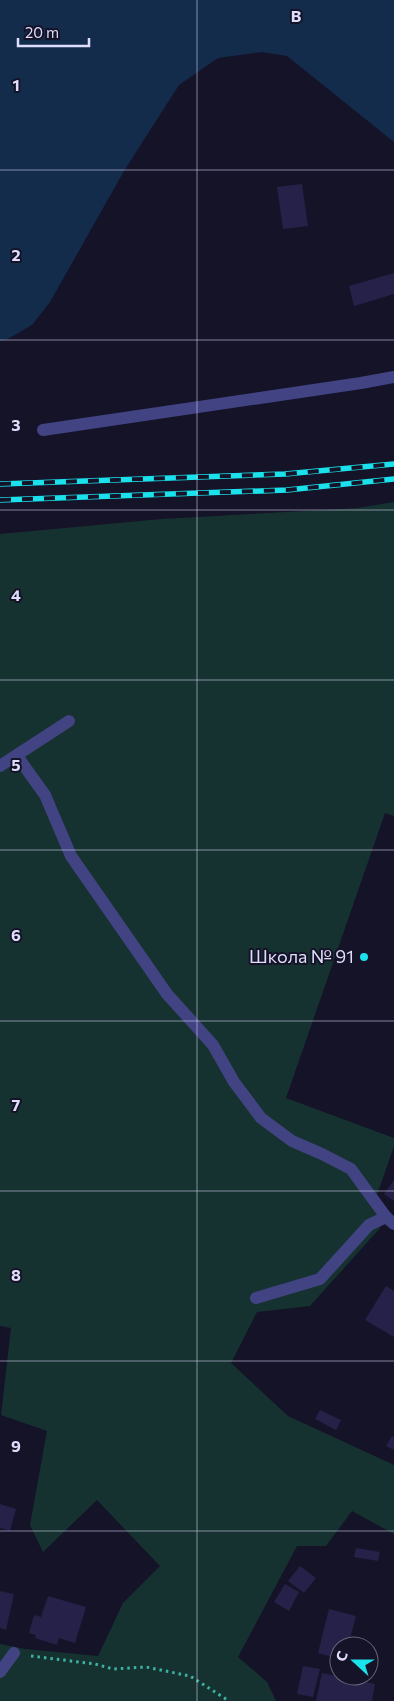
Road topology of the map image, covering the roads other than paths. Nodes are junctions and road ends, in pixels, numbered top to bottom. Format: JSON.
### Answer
{"nodes":[{"id":1,"x":394,"y":377,"type":"edge"},
{"id":2,"x":43,"y":430,"type":"dead end"},
{"id":3,"x":69,"y":721,"type":"dead end"},
{"id":4,"x":17,"y":756,"type":"junction"},
{"id":5,"x":0,"y":766,"type":"edge"},
{"id":6,"x":390,"y":1220,"type":"edge"},
{"id":7,"x":256,"y":1298,"type":"dead end"},
{"id":8,"x":14,"y":1653,"type":"road end"},
{"id":9,"x":0,"y":1672,"type":"edge"}],
"edges":[{"from":1,"to":2,"type":"street"},
{"from":3,"to":4,"type":"street"},
{"from":4,"to":5,"type":"street"},
{"from":4,"to":6,"type":"street"},
{"from":6,"to":7,"type":"street"},
{"from":8,"to":9,"type":"street"}]}
